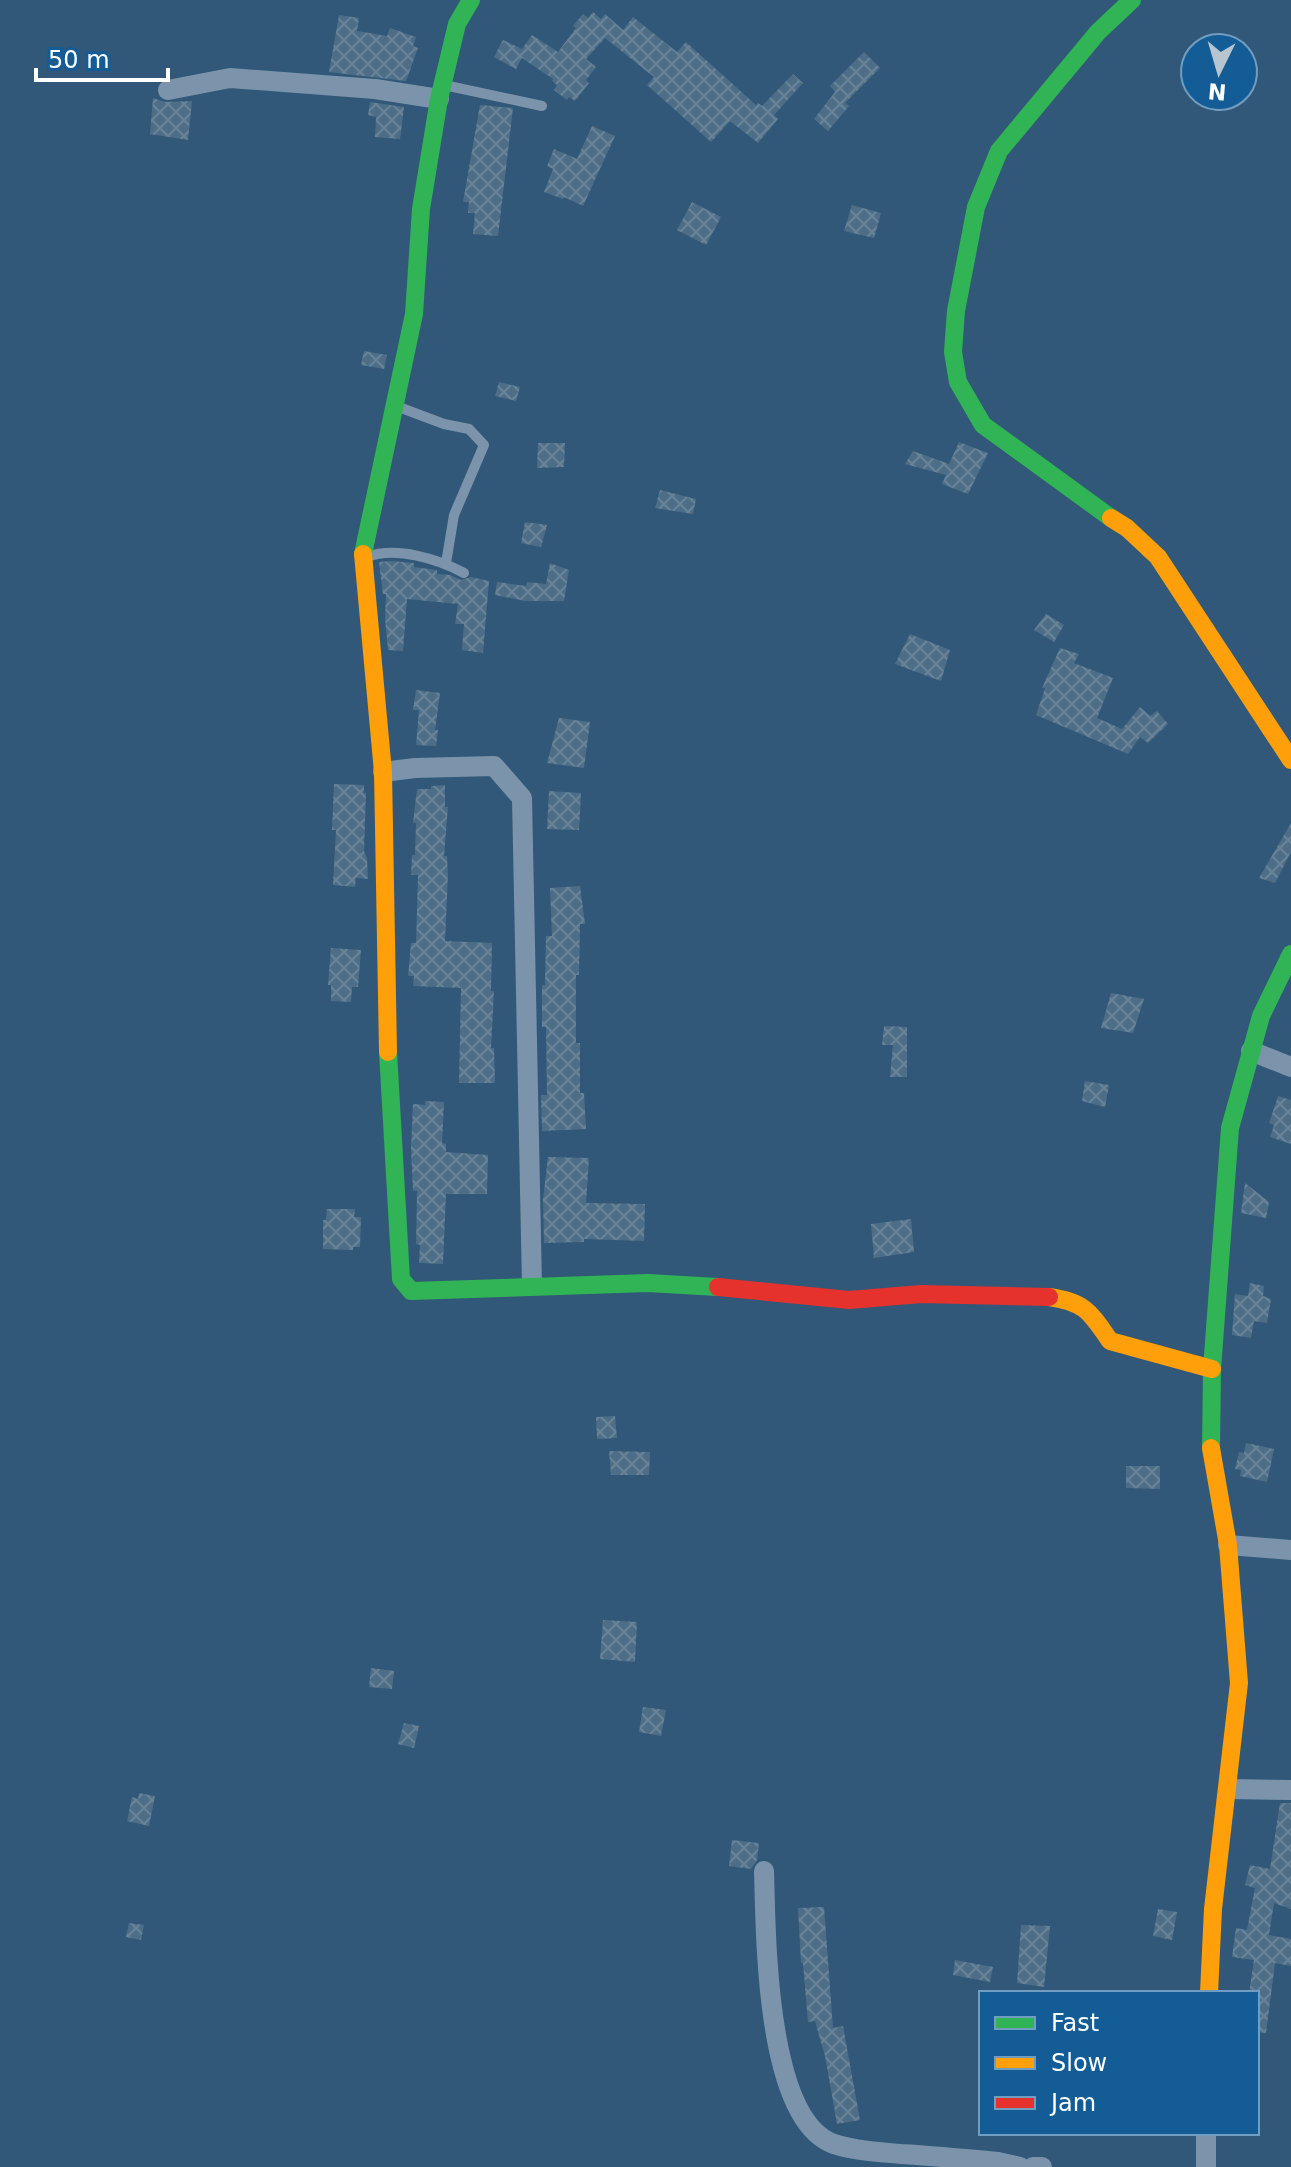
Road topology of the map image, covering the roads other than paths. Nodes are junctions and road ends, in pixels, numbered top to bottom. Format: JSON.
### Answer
{"nodes":[{"id":1,"x":471,"y":0,"type":"edge"},
{"id":2,"x":1132,"y":0,"type":"edge"},
{"id":3,"x":168,"y":90,"type":"dead end"},
{"id":4,"x":441,"y":92,"type":"junction"},
{"id":5,"x":542,"y":106,"type":"dead end"},
{"id":6,"x":394,"y":406,"type":"junction"},
{"id":7,"x":362,"y":559,"type":"junction"},
{"id":8,"x":446,"y":563,"type":"junction"},
{"id":9,"x":464,"y":573,"type":"dead end"},
{"id":10,"x":1291,"y":760,"type":"edge"},
{"id":11,"x":383,"y":772,"type":"junction"},
{"id":12,"x":1291,"y":954,"type":"edge"},
{"id":13,"x":1251,"y":1051,"type":"junction"},
{"id":14,"x":1291,"y":1067,"type":"edge"},
{"id":15,"x":532,"y":1286,"type":"junction"},
{"id":16,"x":1212,"y":1369,"type":"junction"},
{"id":17,"x":1228,"y":1545,"type":"junction"},
{"id":18,"x":1291,"y":1550,"type":"edge"},
{"id":19,"x":1229,"y":1789,"type":"junction"},
{"id":20,"x":1291,"y":1790,"type":"edge"},
{"id":21,"x":764,"y":1871,"type":"dead end"},
{"id":22,"x":1209,"y":1991,"type":"edge"},
{"id":23,"x":1206,"y":2135,"type":"edge"},
{"id":24,"x":1020,"y":2167,"type":"edge"},
{"id":25,"x":1033,"y":2167,"type":"edge"},
{"id":26,"x":1042,"y":2167,"type":"edge"},
{"id":27,"x":1206,"y":2167,"type":"edge"}],
"edges":[{"from":1,"to":4,"type":"street"},
{"from":2,"to":10,"type":"street"},
{"from":3,"to":4,"type":"street"},
{"from":4,"to":5,"type":"lane"},
{"from":4,"to":6,"type":"street"},
{"from":6,"to":7,"type":"street"},
{"from":6,"to":8,"type":"lane"},
{"from":7,"to":8,"type":"lane"},
{"from":7,"to":11,"type":"street"},
{"from":8,"to":9,"type":"lane"},
{"from":11,"to":15,"type":"street"},
{"from":11,"to":15,"type":"street"},
{"from":12,"to":13,"type":"street"},
{"from":13,"to":14,"type":"street"},
{"from":13,"to":16,"type":"street"},
{"from":15,"to":16,"type":"street"},
{"from":16,"to":17,"type":"street"},
{"from":17,"to":18,"type":"street"},
{"from":17,"to":19,"type":"street"},
{"from":19,"to":20,"type":"street"},
{"from":19,"to":22,"type":"street"},
{"from":21,"to":24,"type":"street"},
{"from":23,"to":27,"type":"street"},
{"from":25,"to":26,"type":"street"}]}
